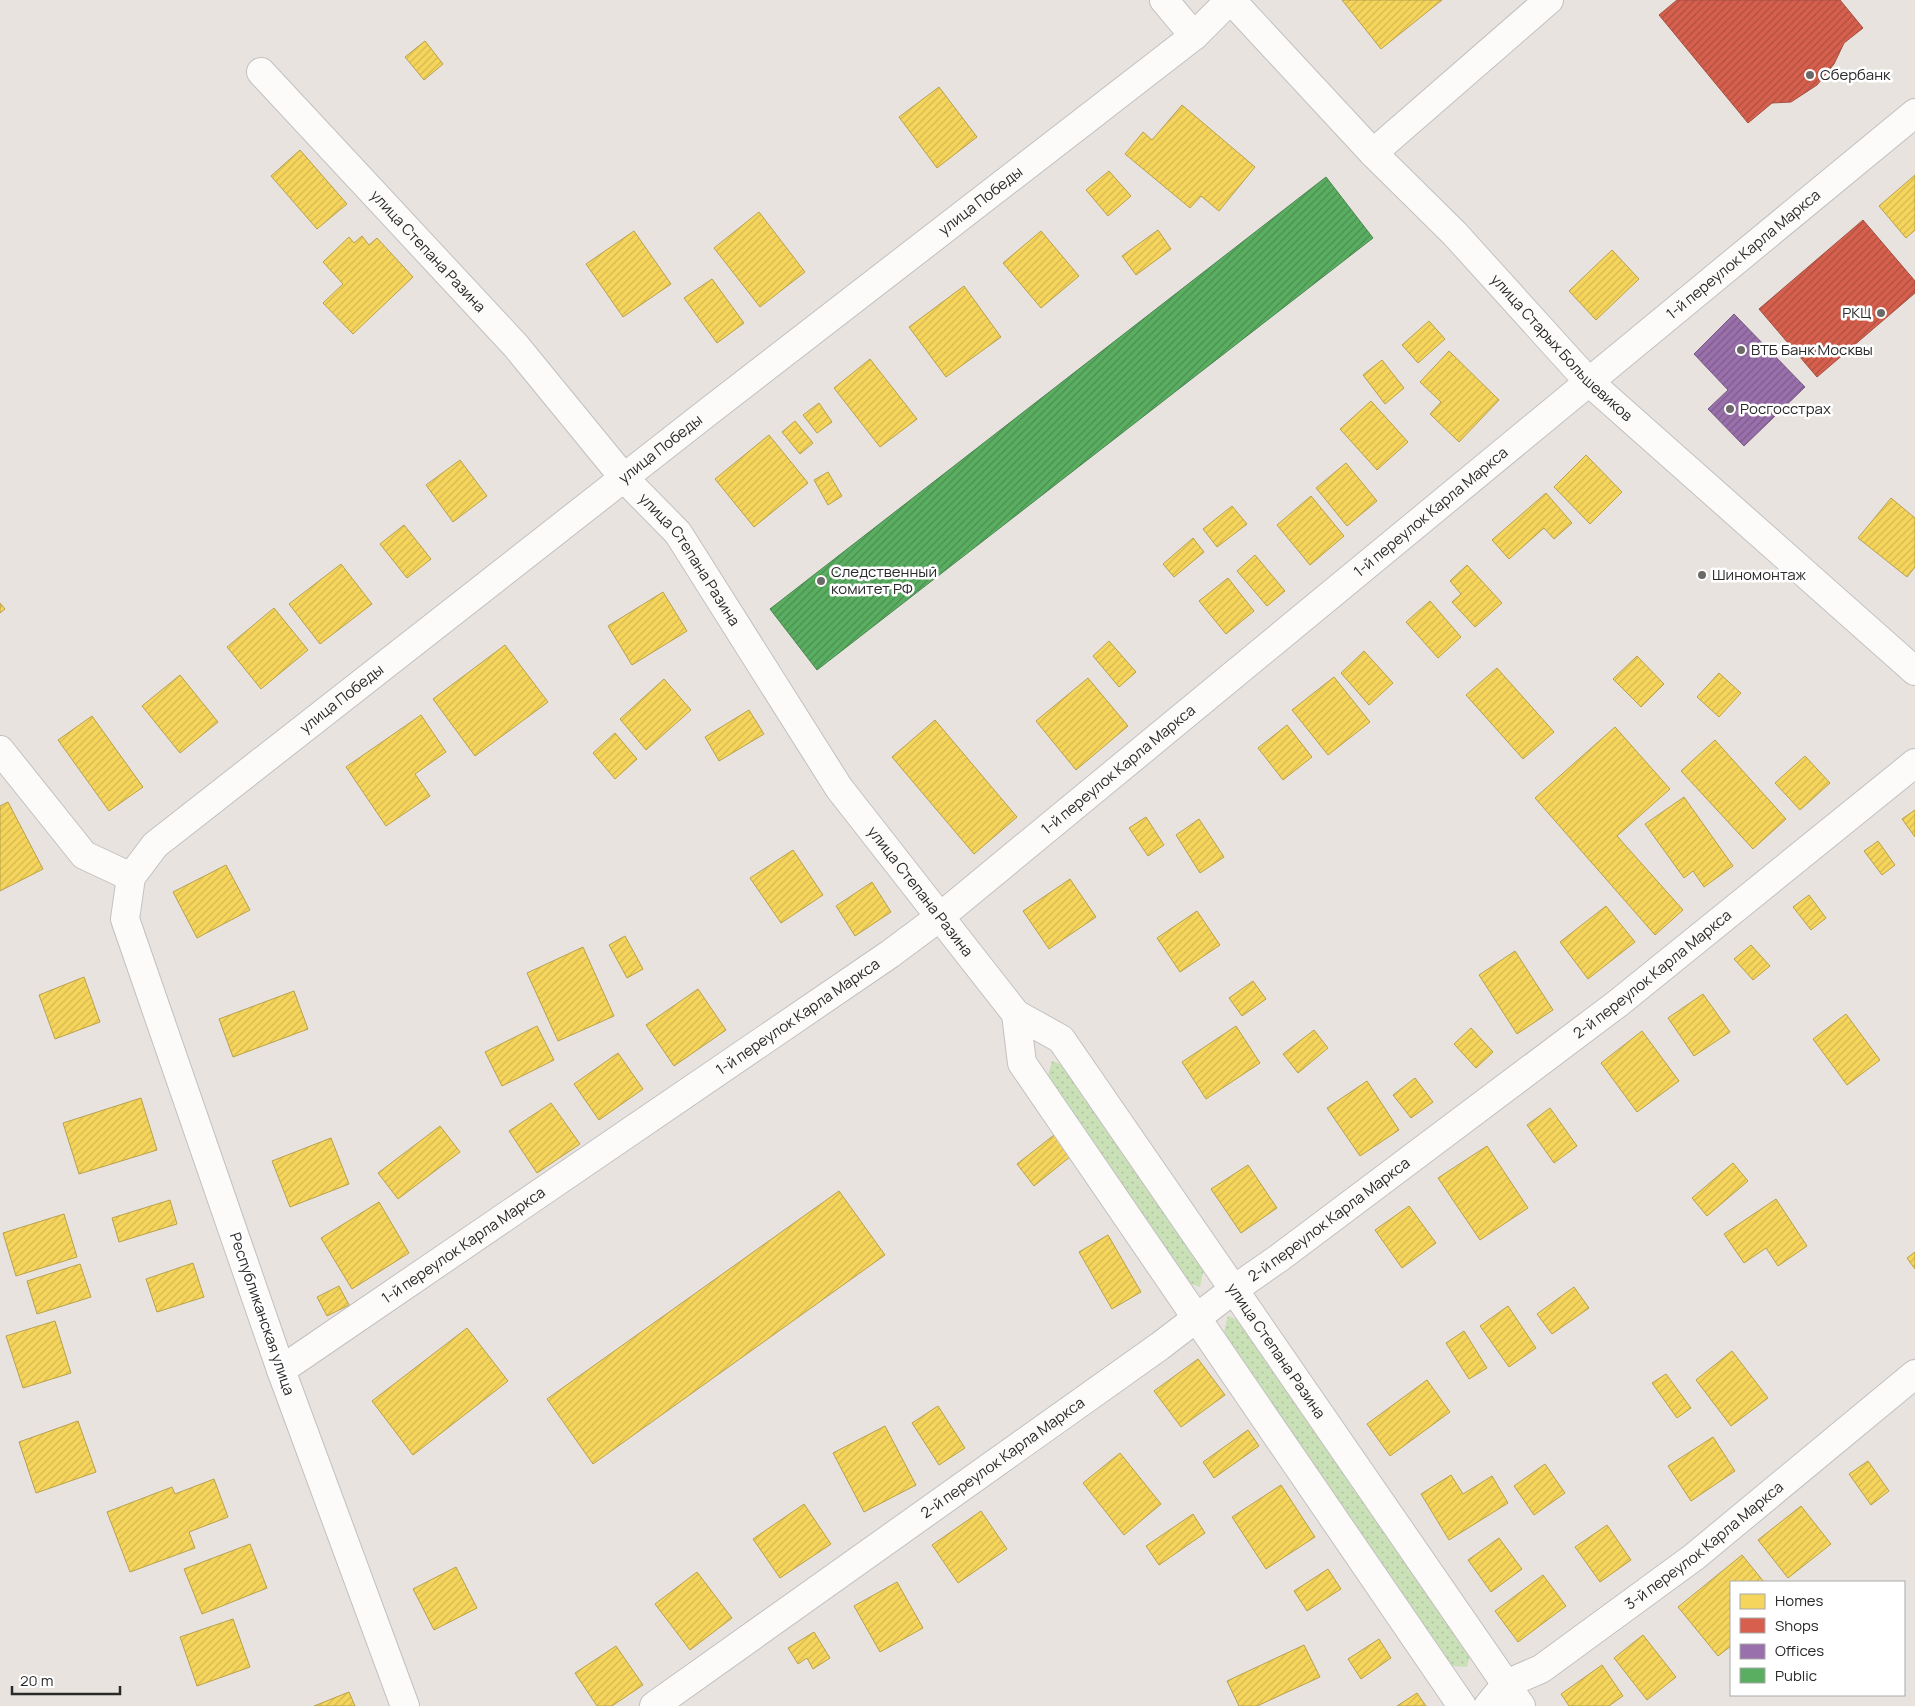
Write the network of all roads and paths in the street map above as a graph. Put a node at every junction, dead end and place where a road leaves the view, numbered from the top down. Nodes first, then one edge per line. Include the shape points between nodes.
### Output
1 (1164, 0) edge
2 (1230, 0) edge
3 (1549, 0) edge
4 (1194, 36) junction
5 (262, 72) dead end
6 (1915, 113) edge
7 (1373, 153) junction
8 (1588, 381) junction
9 (624, 478) junction
10 (1915, 671) edge
11 (0, 750) edge
12 (1915, 763) edge
13 (131, 877) junction
14 (941, 916) junction
15 (125, 919) joint
16 (1016, 1014) junction
17 (1233, 1290) junction
18 (1197, 1318) junction
19 (280, 1370) junction
20 (1915, 1374) edge
21 (1514, 1695) edge
22 (405, 1706) edge
23 (654, 1706) edge
24 (1462, 1706) edge
25 (1488, 1706) edge

1 - 4 street
2 - 4 street, улица Победы
2 - 7 street, улица Старых Большевиков
3 - 7 street
4 - 9 street, улица Победы
5 - 9 street, улица Степана Разина via 516,346
6 - 8 street, 1-й переулок Карла Маркса
7 - 8 street, улица Старых Большевиков via 1455,234
8 - 10 street, улица Старых Большевиков
8 - 14 street, 1-й переулок Карла Маркса
9 - 13 street, улица Победы via 155,845
9 - 14 street, улица Степана Разина via 678,533 839,788
11 - 13 street via 84,855
12 - 17 street, 2-й переулок Карла Маркса via 1618,1004
13 - 15 street, улица Победы
14 - 16 street, улица Степана Разина
14 - 19 street, 1-й переулок Карла Маркса
15 - 19 street, Республиканская улица
16 - 17 street, улица Степана Разина via 1060,1039
16 - 18 street via 1022,1063
17 - 18 street, 2-й переулок Карла Маркса
17 - 21 street, улица Степана Разина
18 - 23 street, 2-й переулок Карла Маркса
18 - 24 street
19 - 22 street, Республиканская улица
20 - 21 street, 3-й переулок Карла Маркса via 1694,1557 1541,1669
21 - 25 street, 3-й переулок Карла Маркса

